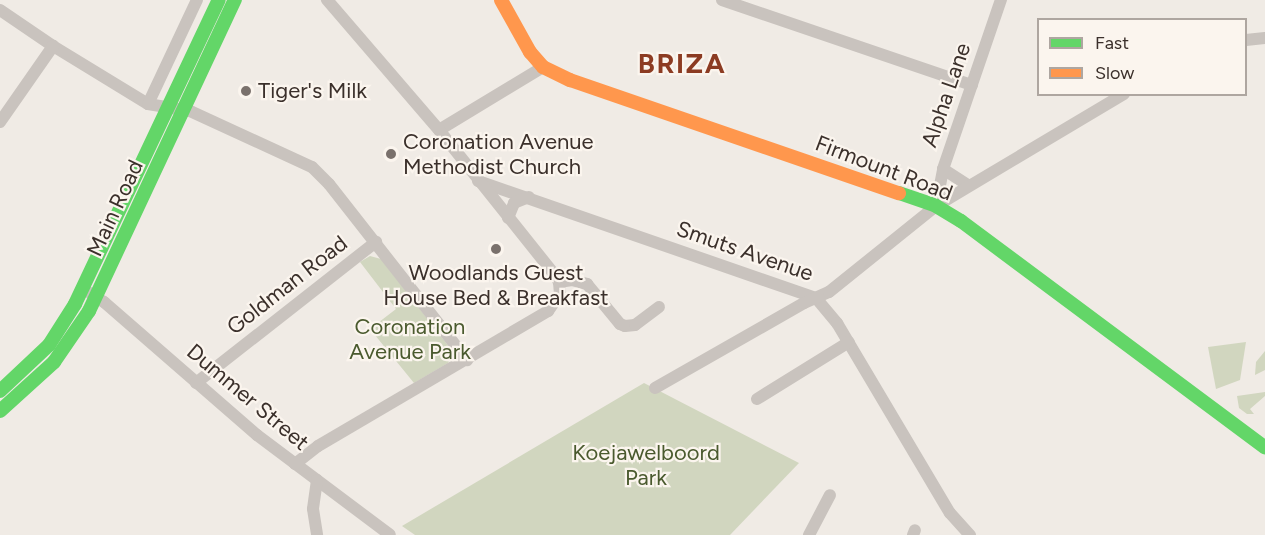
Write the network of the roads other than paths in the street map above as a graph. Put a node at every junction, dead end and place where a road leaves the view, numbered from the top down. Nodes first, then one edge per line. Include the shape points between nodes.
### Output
1 (197, 0) edge
2 (219, 0) edge
3 (235, 0) edge
4 (327, 0) edge
5 (501, 0) edge
6 (722, 0) edge
7 (1002, 0) edge
8 (0, 10) edge
9 (1265, 38) edge
10 (1247, 40) edge
11 (53, 46) junction
12 (543, 67) junction
13 (972, 86) junction
14 (1121, 96) edge
15 (148, 104) junction
16 (176, 108) junction
17 (0, 122) edge
18 (439, 130) junction
19 (943, 169) junction
20 (478, 180) junction
21 (968, 185) junction
22 (529, 197) junction
23 (936, 206) junction
24 (508, 218) junction
25 (376, 242) junction
26 (559, 282) junction
27 (82, 289) junction
28 (96, 297) junction
29 (816, 298) junction
30 (659, 307) dead end
31 (849, 342) junction
32 (467, 360) junction
33 (196, 382) junction
34 (655, 388) dead end
35 (0, 391) edge
36 (757, 399) dead end
37 (0, 411) edge
38 (1265, 448) edge
39 (296, 464) junction
40 (317, 480) junction
41 (830, 495) dead end
42 (317, 535) edge
43 (390, 535) edge
44 (809, 535) edge
45 (970, 535) edge

1 - 15 street
2 - 16 main road, Main Road
3 - 16 main road, Main Road
4 - 18 street
5 - 12 main road, Firmount Road via 530,52
6 - 13 street
7 - 13 street, Alpha Lane
8 - 11 street
9 - 10 street
11 - 15 street
11 - 17 street
12 - 18 street
12 - 23 main road, Firmount Road via 570,80
13 - 19 street, Alpha Lane
14 - 21 street
15 - 16 street
16 - 25 street via 312,167
16 - 27 main road, Main Road
16 - 28 main road, Main Road
18 - 20 street
19 - 21 street
19 - 23 street, Alpha Lane
20 - 22 street, Smuts Avenue
20 - 24 street
21 - 23 street
22 - 24 street via 514,203
22 - 29 street, Smuts Avenue
23 - 29 street via 829,292
23 - 38 main road, Firmount Road
24 - 26 street
25 - 32 street
25 - 33 street, Goldman Road
26 - 30 street via 587,284 625,326 635,325
26 - 32 street via 558,299 548,311
27 - 28 street, Dummer Street
27 - 35 main road, Main Road via 49,345
28 - 33 street, Dummer Street
28 - 37 main road, Main Road via 54,362
29 - 31 street, Smuts Avenue
29 - 34 street
31 - 36 street
31 - 45 street, Smuts Avenue via 950,513
32 - 39 street via 318,446
33 - 39 street, Dummer Street
39 - 40 street, Dummer Street
40 - 42 street via 313,509
40 - 43 street, Dummer Street
41 - 44 street

